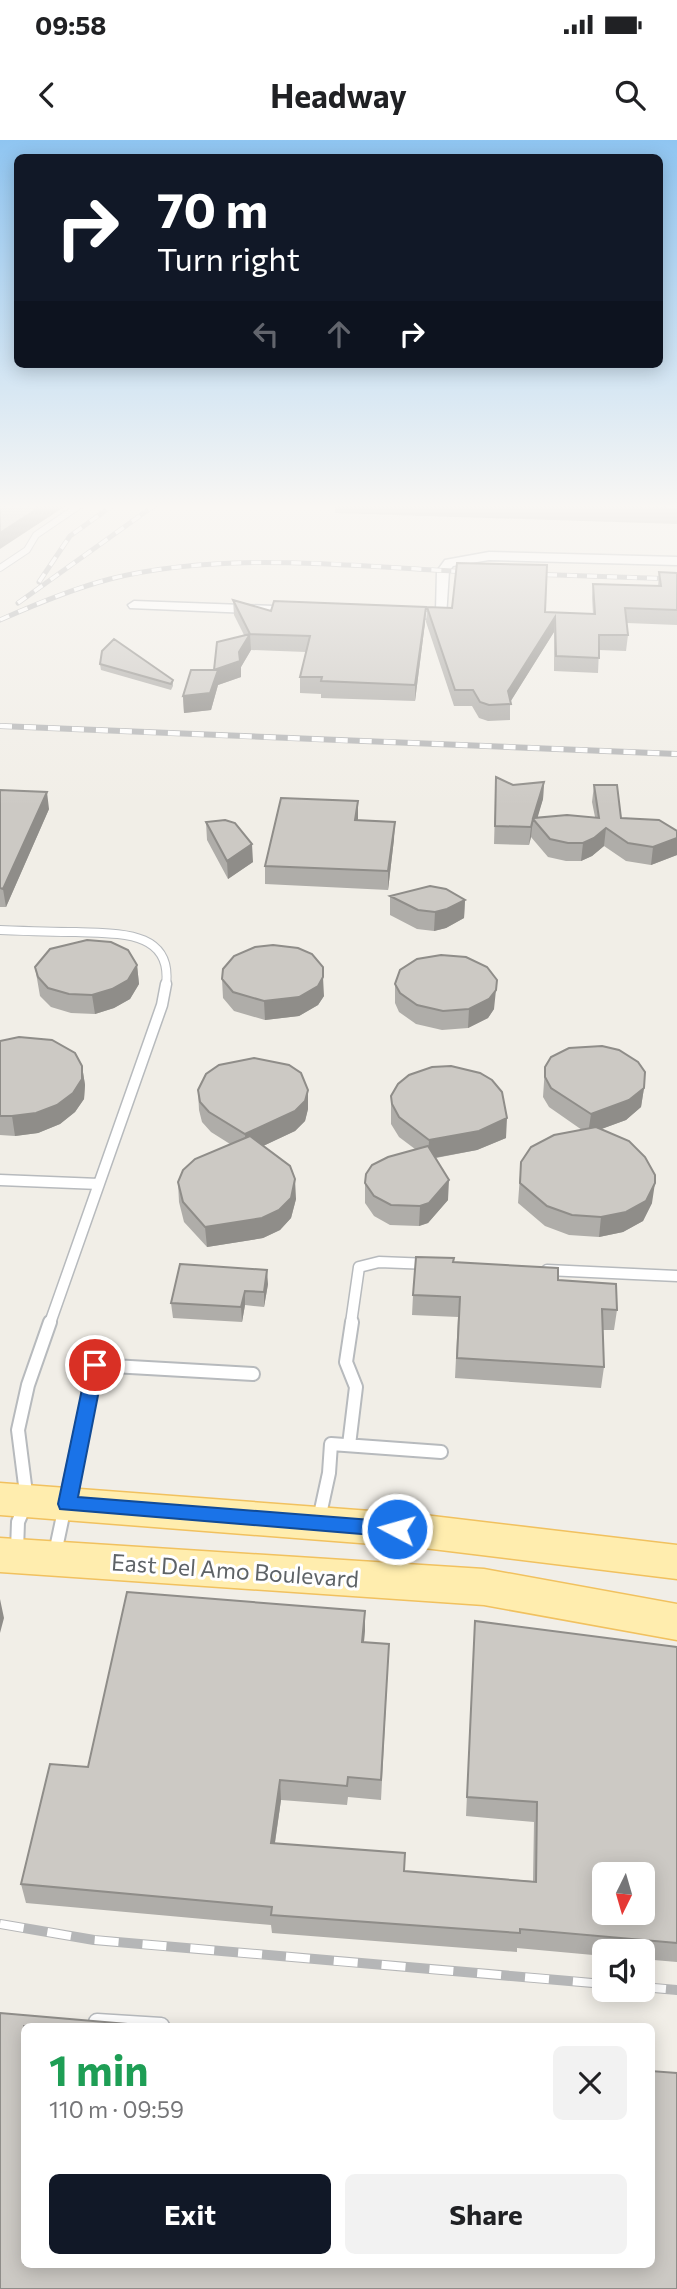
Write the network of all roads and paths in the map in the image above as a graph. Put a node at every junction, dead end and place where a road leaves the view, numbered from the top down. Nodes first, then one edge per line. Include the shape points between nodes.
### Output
1 (141, 605) edge
2 (442, 605) edge
3 (317, 612) edge
4 (411, 616) edge
5 (0, 930) edge
6 (0, 1180) edge
7 (99, 1184) junction
8 (447, 1265) edge
9 (528, 1269) edge
10 (677, 1276) edge
11 (253, 1374) dead end
12 (349, 1445) junction
13 (440, 1452) dead end
14 (13, 1500) edge
15 (67, 1504) junction
16 (319, 1521) junction
17 (23, 1557) edge
18 (677, 1562) edge
19 (677, 1622) edge
20 (82, 2021) edge
21 (114, 2023) edge

1 - 3 street
2 - 4 street via 442,614
5 - 7 lane via 127,934 146,940 165,958 168,979 162,1005
6 - 7 lane
7 - 14 lane via 28,1385 18,1430
8 - 12 lane via 379,1262 359,1267 346,1362 356,1387
9 - 10 lane
11 - 15 lane via 95,1365
12 - 13 lane
12 - 16 lane via 331,1444
14 - 15 main road
14 - 17 lane
15 - 16 main road
15 - 17 lane
16 - 18 main road
17 - 19 main road, East Del Amo Boulevard via 484,1587
20 - 21 lane

